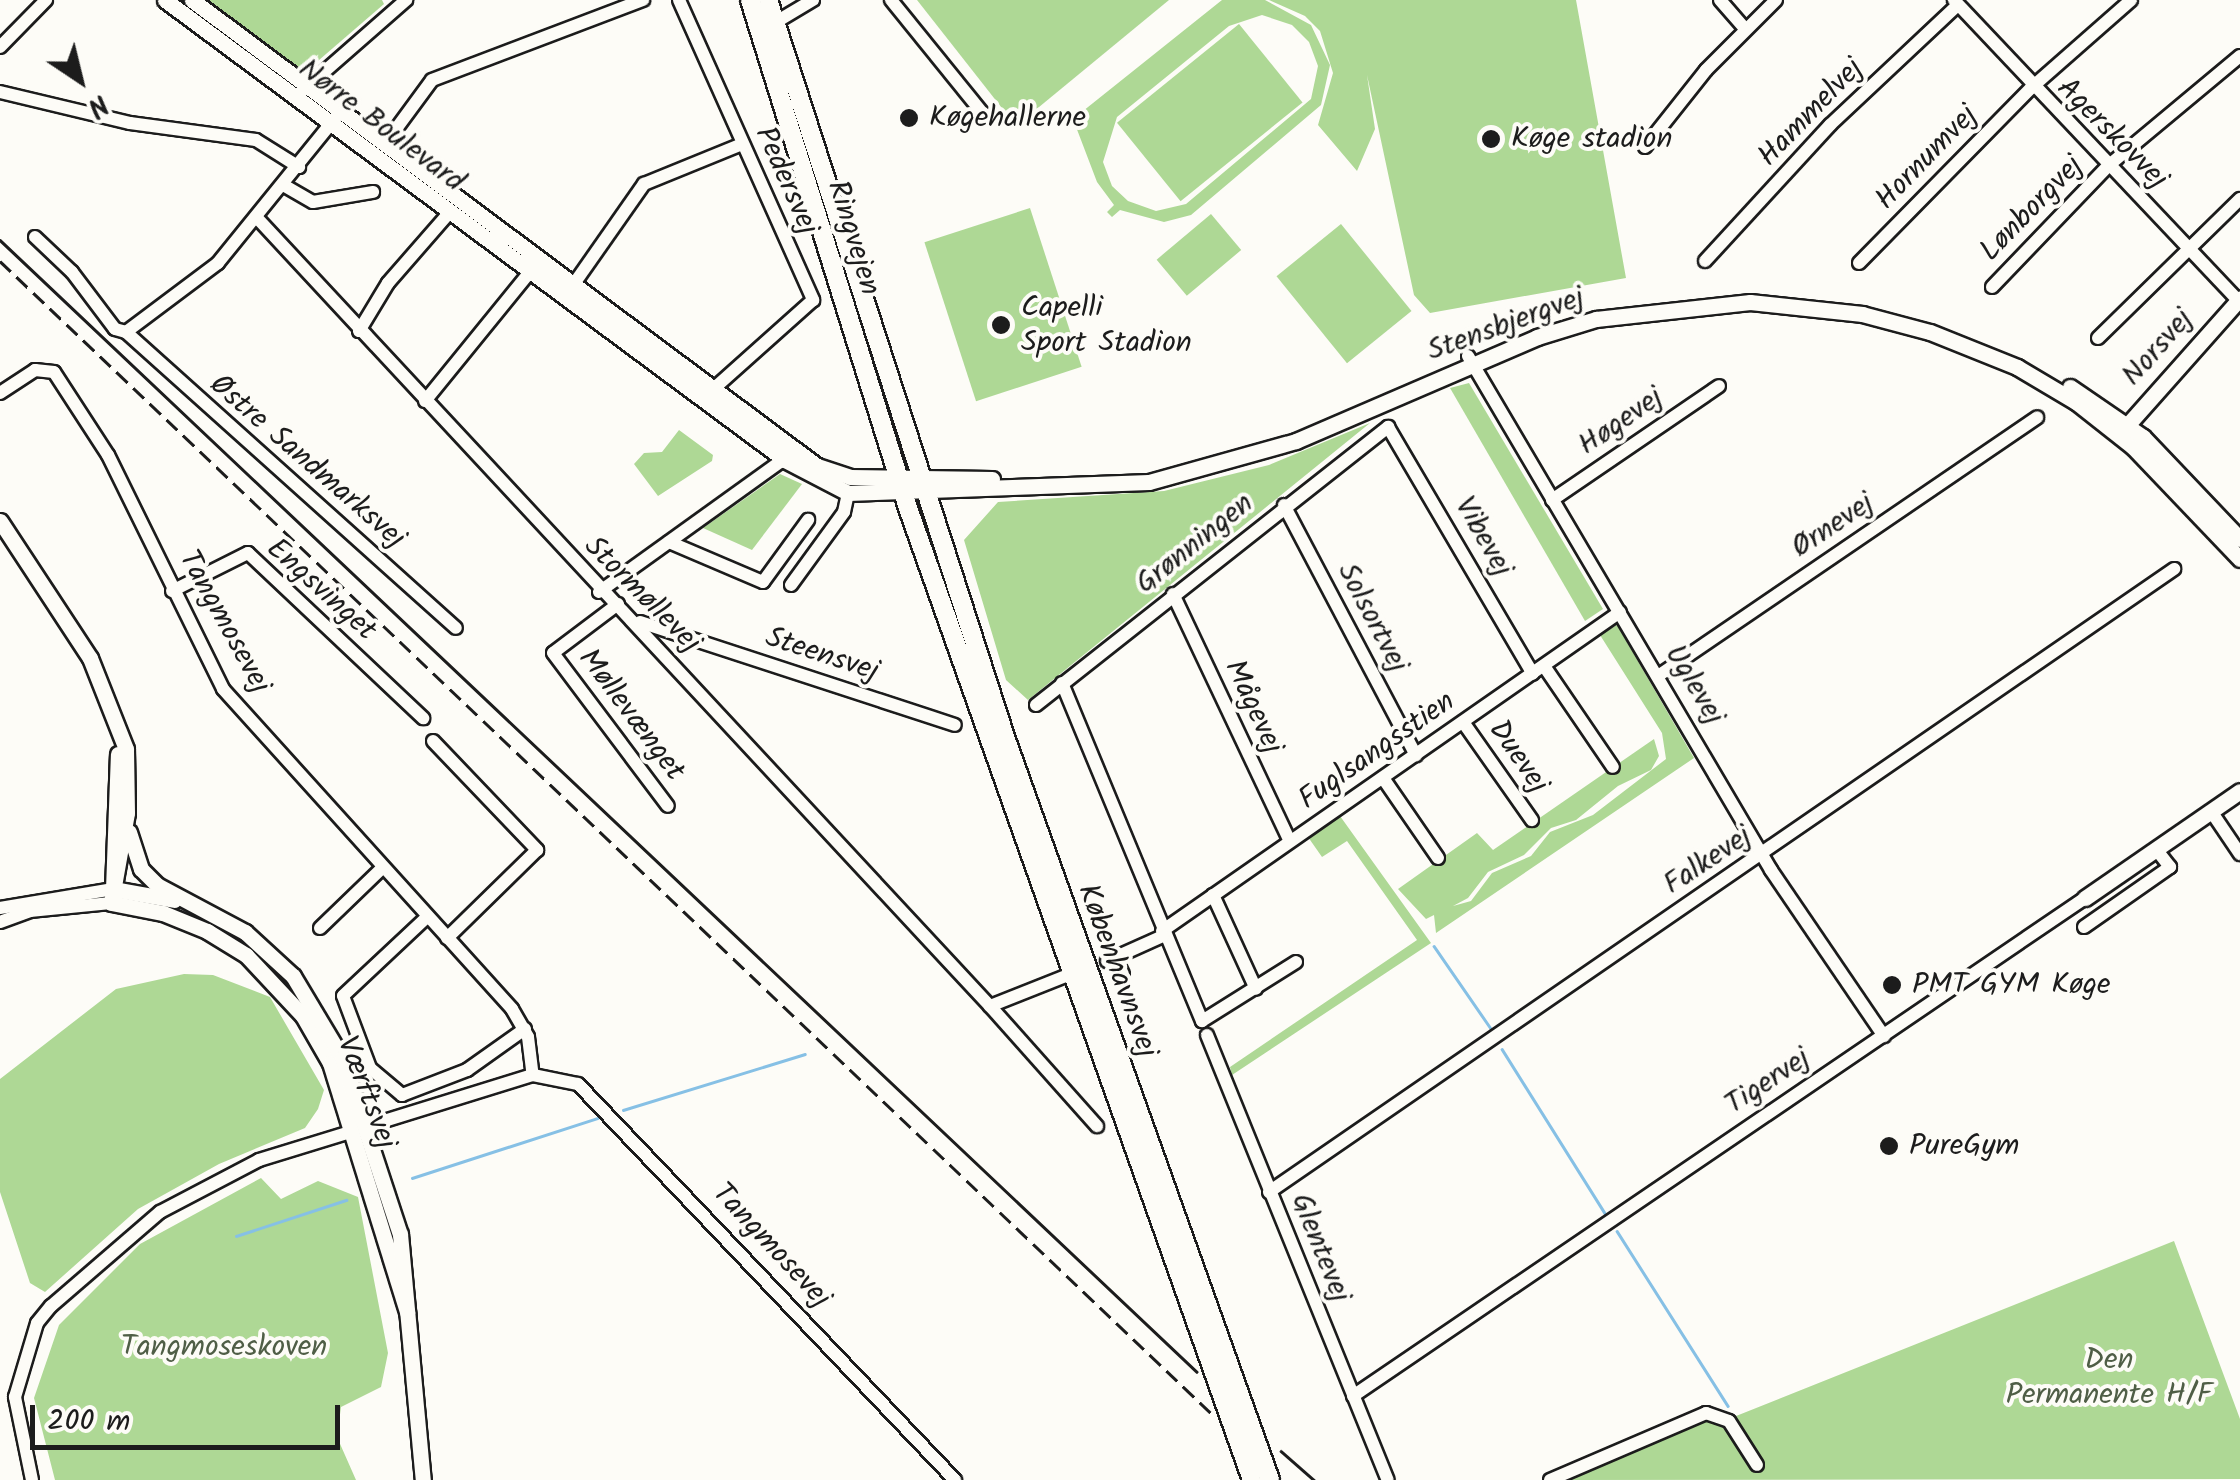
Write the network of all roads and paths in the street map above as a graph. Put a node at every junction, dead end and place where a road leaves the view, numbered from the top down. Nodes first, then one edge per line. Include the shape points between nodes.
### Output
1 (46, 0) edge
2 (164, 0) edge
3 (192, 0) edge
4 (643, 0) edge
5 (680, 0) edge
6 (750, 0) edge
7 (768, 0) edge
8 (813, 0) edge
9 (891, 0) edge
10 (1720, 0) edge
11 (1776, 0) edge
12 (2130, 0) edge
13 (1956, 2) edge
14 (398, 3) edge
15 (768, 26) junction
16 (1744, 29) junction
17 (0, 47) edge
18 (2240, 56) edge
19 (2030, 88) junction
20 (301, 91) junction
21 (0, 92) edge
22 (985, 116) dead end
23 (336, 117) junction
24 (385, 144) junction
25 (742, 144) junction
26 (1645, 147) dead end
27 (2108, 166) junction
28 (299, 167) junction
29 (284, 186) junction
30 (374, 192) dead end
31 (2240, 200) edge
32 (450, 212) junction
33 (259, 220) junction
34 (34, 237) dead end
35 (2188, 245) junction
36 (1705, 261) dead end
37 (1859, 263) dead end
38 (530, 272) junction
39 (1992, 287) dead end
40 (569, 291) junction
41 (2239, 299) edge
42 (360, 331) junction
43 (126, 332) junction
44 (2098, 338) dead end
45 (1469, 360) junction
46 (1718, 386) dead end
47 (0, 393) edge
48 (708, 394) junction
49 (425, 401) junction
50 (2036, 417) dead end
51 (1388, 428) joint
52 (2123, 430) junction
53 (789, 454) junction
54 (901, 485) junction
55 (921, 485) junction
56 (848, 492) junction
57 (1552, 500) junction
58 (1284, 504) junction
59 (808, 520) dead end
60 (0, 521) edge
61 (0, 538) edge
62 (2240, 539) edge
63 (669, 542) junction
64 (2240, 560) edge
65 (27, 564) junction
66 (2174, 569) dead end
67 (792, 585) dead end
68 (172, 591) junction
69 (599, 592) junction
70 (1173, 594) junction
71 (618, 604) junction
72 (1620, 612) junction
73 (638, 621) junction
74 (456, 628) dead end
75 (674, 632) junction
76 (664, 650) junction
77 (1538, 670) junction
78 (1658, 676) junction
79 (1062, 683) junction
80 (1036, 705) dead end
81 (114, 718) junction
82 (423, 718) dead end
83 (1463, 722) junction
84 (954, 725) dead end
85 (433, 740) dead end
86 (1416, 755) junction
87 (1613, 766) dead end
88 (1383, 778) junction
89 (2240, 790) edge
90 (668, 806) dead end
91 (2211, 811) junction
92 (127, 814) junction
93 (1532, 820) dead end
94 (1290, 842) junction
95 (2156, 849) junction
96 (1763, 854) junction
97 (2240, 854) edge
98 (1438, 858) dead end
99 (381, 869) junction
100 (1213, 894) junction
101 (112, 896) junction
102 (2085, 898) joint
103 (183, 902) junction
104 (0, 908) edge
105 (426, 917) junction
106 (0, 922) edge
107 (2084, 926) dead end
108 (320, 928) dead end
109 (1163, 934) junction
110 (446, 938) junction
111 (1296, 962) dead end
112 (1071, 974) junction
113 (1123, 974) dead end
114 (1256, 989) junction
115 (990, 1006) junction
116 (1204, 1028) junction
117 (524, 1029) junction
118 (1884, 1036) junction
119 (533, 1075) junction
120 (1097, 1126) dead end
121 (360, 1129) junction
122 (1269, 1192) junction
123 (1353, 1396) junction
124 (1757, 1466) dead end
125 (32, 1480) edge
126 (423, 1480) edge
127 (955, 1480) edge
128 (1252, 1480) edge
129 (1270, 1480) edge
130 (1388, 1480) edge
131 (1550, 1480) edge

1 - 17 street
2 - 20 street, Nørre Boulevard
3 - 20 street, Nørre Boulevard
4 - 24 street via 432,80
5 - 25 street, Pedersvej
6 - 15 main road, Ringvejen
7 - 15 main road, Ringvejen
8 - 15 street
9 - 22 street
10 - 16 street
11 - 16 street
12 - 19 street, Hornumvej
13 - 19 street, Agerskovvej
13 - 36 street, Hammelvej via 1830,124
14 - 20 street
15 - 54 main road, Ringvejen
15 - 55 main road, Ringvejen
16 - 26 street
18 - 27 street, Lønborgvej
19 - 27 street, Agerskovvej
19 - 37 street, Hornumvej
20 - 23 street, Nørre Boulevard
21 - 28 street via 130,124 256,140
23 - 24 street, Nørre Boulevard
23 - 28 street
23 - 32 street, Nørre Boulevard
24 - 40 street, Nørre Boulevard
25 - 40 street via 644,184
25 - 48 street, Pedersvej via 813,300
27 - 35 street, Agerskovvej
27 - 39 street, Lønborgvej
28 - 29 street
29 - 30 street via 313,202
29 - 33 street
31 - 35 street
32 - 38 street, Nørre Boulevard
32 - 42 street via 388,283
33 - 42 street, Stormøllevej
33 - 43 street via 218,263
34 - 43 street, Østre Sandmarksvej via 72,272 114,329
35 - 41 street, Agerskovvej
35 - 44 street
38 - 40 street, Nørre Boulevard
38 - 49 street
40 - 48 street, Nørre Boulevard
41 - 52 street, Norsvej
42 - 49 street, Stormøllevej
43 - 74 street, Østre Sandmarksvej
45 - 52 street, Stensbjergvej via 1564,319 1652,299 1751,293 1815,298 1982,342
45 - 55 street, Stensbjergvej via 1292,432 1147,474
45 - 57 street, Uglevej
46 - 57 street, Høgevej
47 - 68 street, Tangmosevej via 35,370 54,372 108,456
48 - 53 street, Nørre Boulevard
49 - 69 street, Stormøllevej
50 - 78 street, Ørnevej
51 - 58 street, Grønningen
51 - 77 street, Vibevej
52 - 62 street, Stensbjergvej via 2196,486
52 - 64 street, Stensbjergvej
53 - 54 street, Nørre Boulevard via 834,474
53 - 56 street, Nørre Boulevard
53 - 63 street
54 - 55 street, Stensbjergvej
54 - 56 street, Nørre Boulevard
54 - 112 main road, Københavnsvej
55 - 129 main road, Københavnsvej
56 - 67 street via 844,512
57 - 72 street, Uglevej
58 - 70 street, Grønningen
58 - 86 street, Solsortvej
59 - 63 street via 762,582
60 - 65 street, Værftsvej
61 - 65 street, Værftsvej
63 - 69 street
65 - 81 street, Værftsvej via 90,658
66 - 96 street, Falkevej
68 - 82 street, Engsvinget via 248,553
68 - 99 street, Tangmosevej via 223,689
69 - 71 street, Stormøllevej
70 - 79 street, Grønningen
70 - 94 street, Mågevej
71 - 73 street, Stormøllevej
71 - 90 street, Møllevænget via 553,653
72 - 77 street, Fuglsangsstien
72 - 78 street, Uglevej
73 - 75 street, Steensvej
73 - 76 street, Stormøllevej
75 - 76 street
75 - 84 street, Steensvej
76 - 115 street, Stormøllevej
77 - 83 street, Fuglsangsstien
77 - 87 street, Vibevej
78 - 96 street, Uglevej
79 - 80 street, Grønningen
79 - 109 street, Glentevej
81 - 92 street, Værftsvej via 126,749
81 - 101 street, Værftsvej
83 - 86 street, Fuglsangsstien
83 - 93 street, Duevej
85 - 110 street via 536,845 536,854
86 - 88 street, Fuglsangsstien
88 - 94 street, Fuglsangsstien
88 - 98 street
89 - 91 street, Tigervej
91 - 95 street, Tigervej
91 - 97 street
92 - 101 street, Værftsvej
92 - 103 street, Værftsvej via 141,869
94 - 100 street, Fuglsangsstien
95 - 102 street, Tigervej
95 - 107 street via 2170,868
96 - 118 street, Uglevej
96 - 122 street, Falkevej
99 - 105 street, Tangmosevej
99 - 108 street
100 - 109 street, Fuglsangsstien
100 - 114 street
101 - 103 street, Værftsvej
101 - 104 street
101 - 106 street
101 - 121 street, Værftsvej via 208,931 268,975 303,1016
102 - 118 street, Tigervej
103 - 121 street, Værftsvej via 245,932 293,976 319,1010
105 - 110 street, Tangmosevej
105 - 117 street via 343,996 370,1068 402,1095 467,1070
109 - 113 street, Fuglsangsstien via 1111,959
109 - 116 street, Glentevej
110 - 117 street, Tangmosevej
111 - 114 street
112 - 115 street
112 - 128 main road, Københavnsvej
114 - 116 street
115 - 120 street, Stormøllevej
116 - 122 street, Glentevej
117 - 119 street, Tangmosevej
118 - 123 street, Tigervej
119 - 121 street
119 - 127 street, Tangmosevej via 552,1075 592,1094
121 - 125 street via 260,1160 190,1195 120,1242 51,1306 37,1323 15,1397
121 - 126 street, Værftsvej via 400,1234
122 - 123 street, Glentevej
123 - 130 street, Glentevej
124 - 131 street via 1729,1421 1699,1414

